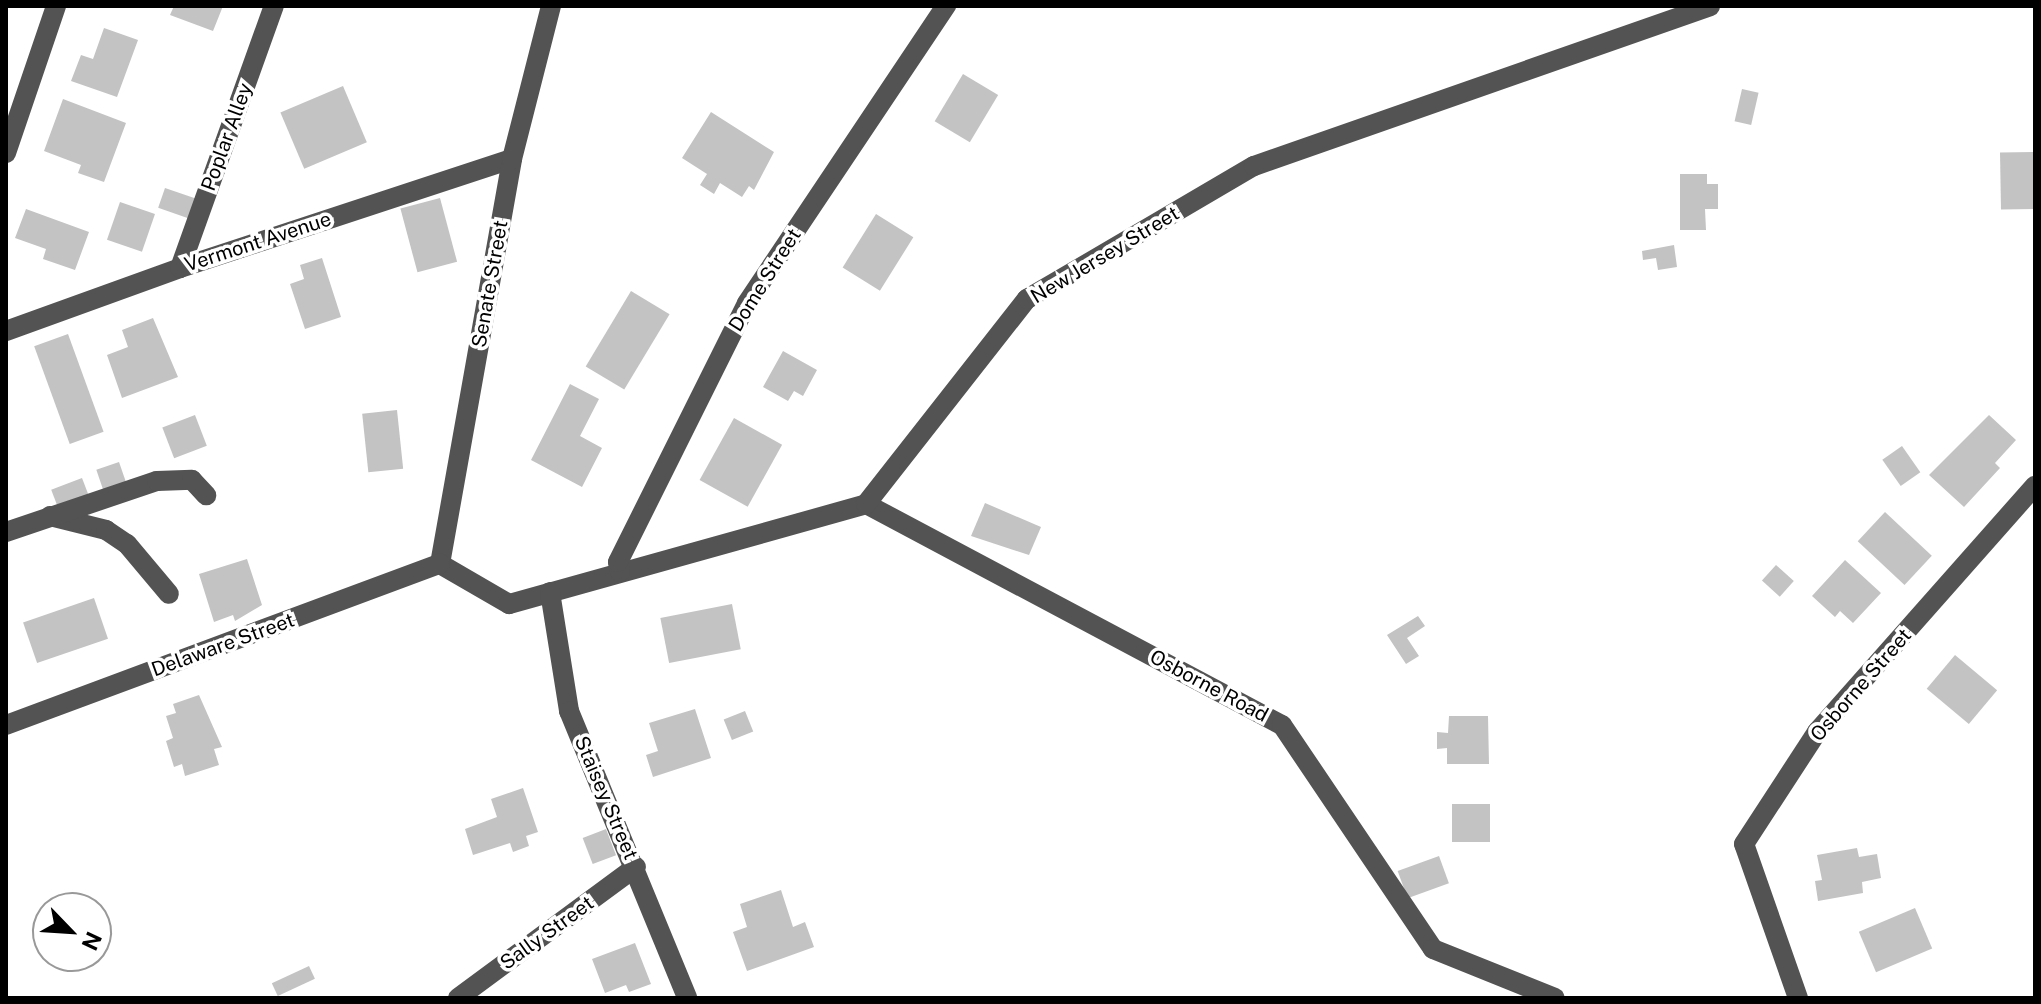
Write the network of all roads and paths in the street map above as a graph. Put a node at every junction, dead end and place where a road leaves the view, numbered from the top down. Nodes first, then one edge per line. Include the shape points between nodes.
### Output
1 (56, 6) edge
2 (274, 6) edge
3 (551, 6) edge
4 (946, 6) edge
5 (1710, 6) edge
6 (6, 153) edge
7 (512, 159) junction
8 (180, 268) junction
9 (6, 331) edge
10 (2035, 486) edge
11 (206, 495) dead end
12 (866, 504) junction
13 (46, 515) junction
14 (6, 532) edge
15 (440, 564) junction
16 (620, 572) junction
17 (550, 592) junction
18 (169, 594) dead end
19 (6, 725) edge
20 (636, 867) junction
21 (458, 998) edge
22 (687, 998) edge
23 (1555, 998) edge
24 (1798, 998) edge

1 - 6 street
2 - 8 street, Poplar Alley
3 - 7 street, Senate Street
4 - 16 street, Dome Street via 747,303 618,562
5 - 12 street, New Jersey Street via 1254,166 1027,299
7 - 8 street, Vermont Avenue
7 - 15 street, Senate Street
8 - 9 street, Vermont Avenue
10 - 24 street, Osborne Street via 1817,732 1744,844
11 - 13 street via 192,480 157,481
12 - 16 street
12 - 23 street, Osborne Road via 1282,725 1433,949
13 - 14 street
13 - 18 street via 106,530 127,544
15 - 17 street via 509,604
15 - 19 street, Delaware Street
16 - 17 street
17 - 20 street, Staisey Street via 569,711
20 - 21 street, Sally Street
20 - 22 street, Staisey Street

